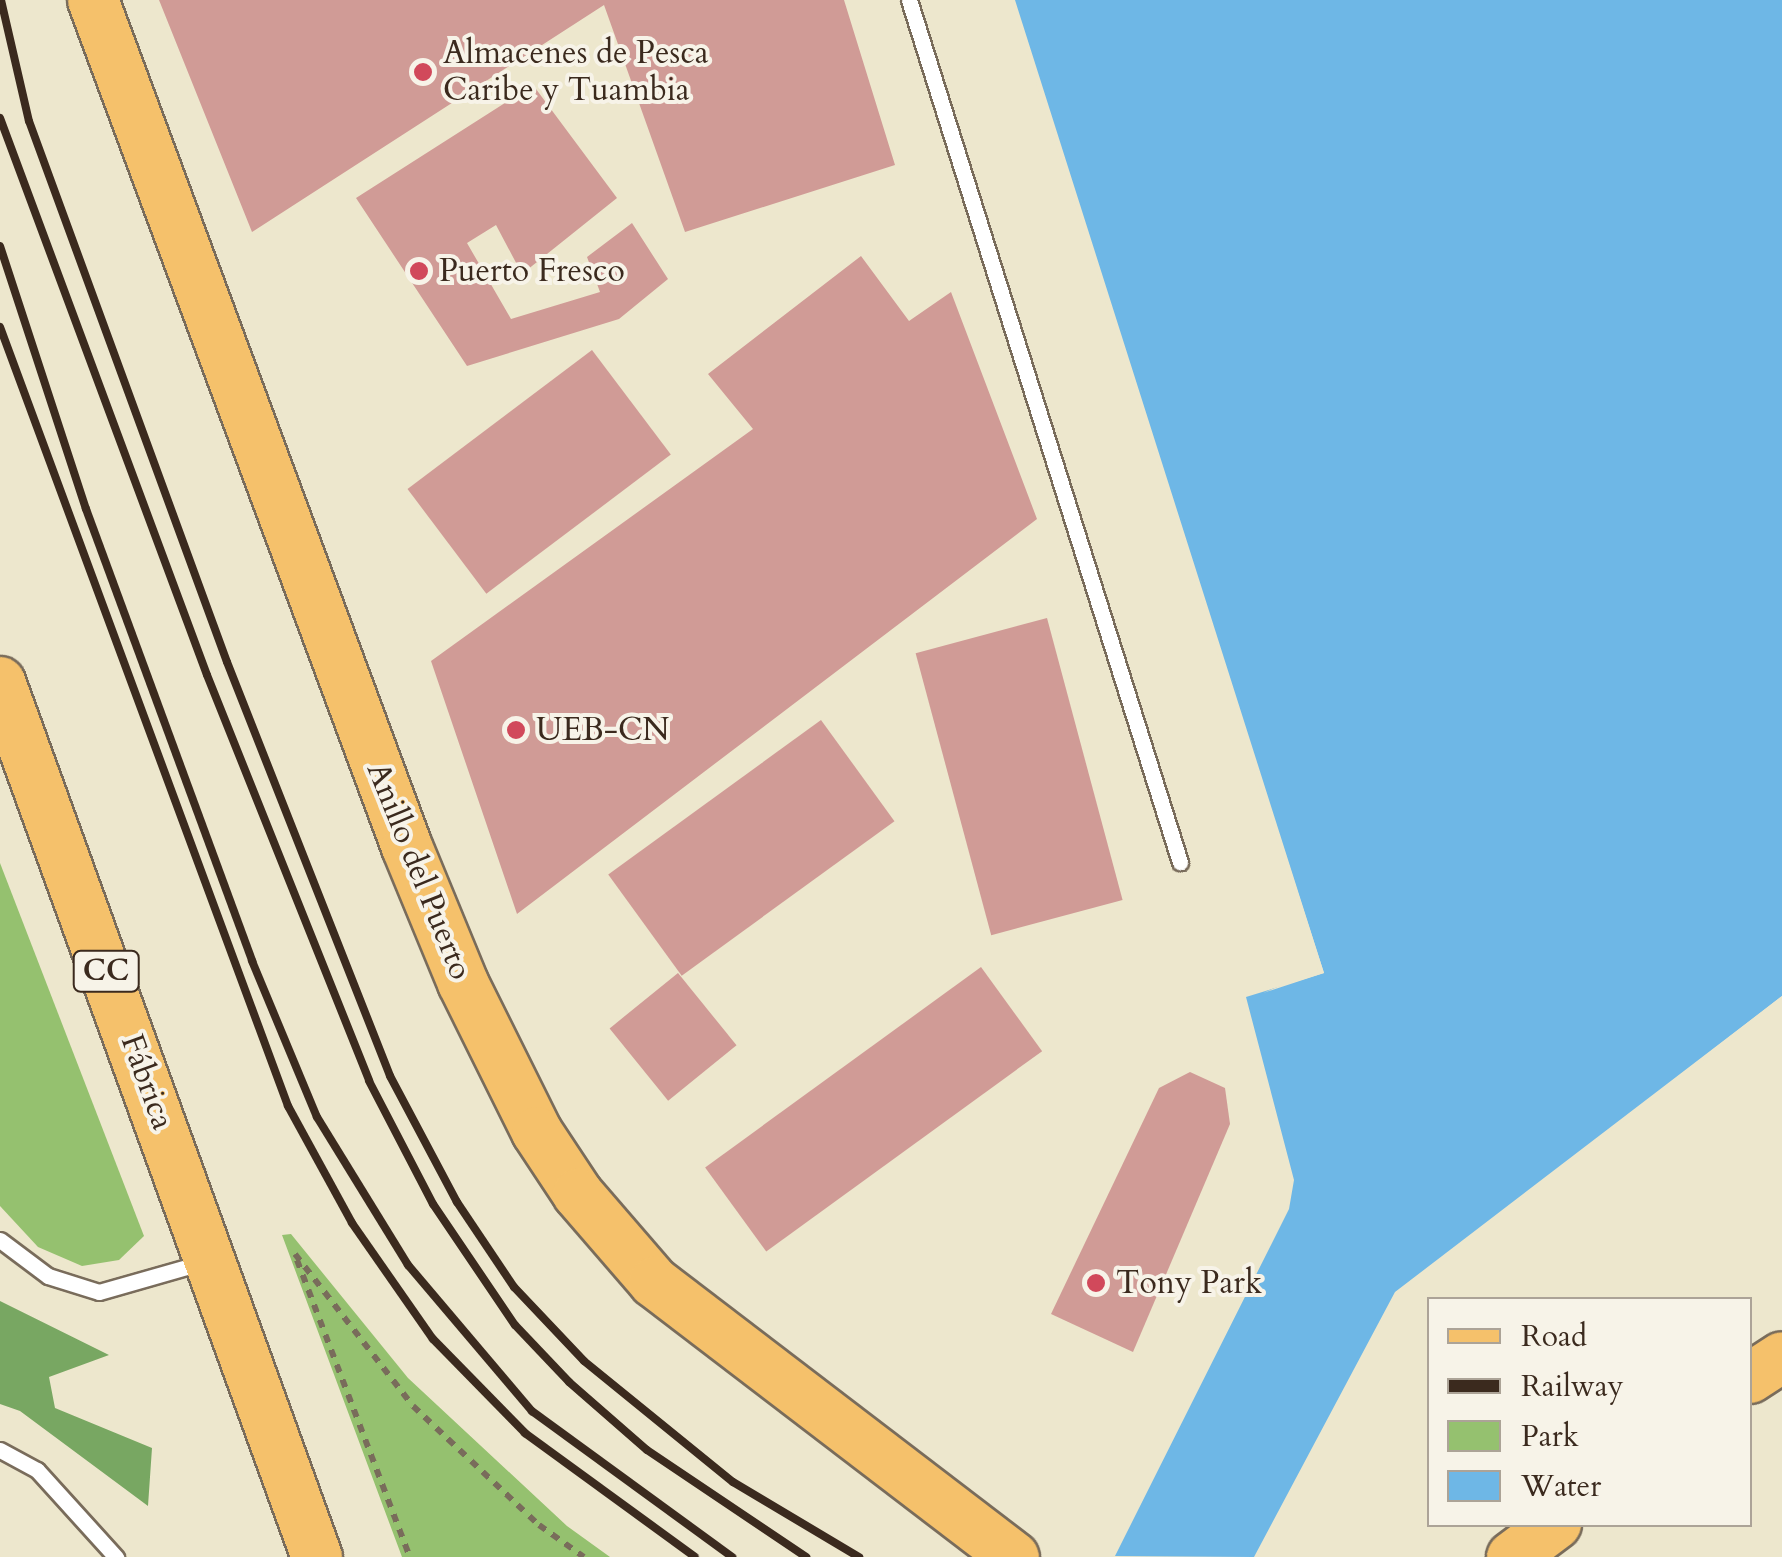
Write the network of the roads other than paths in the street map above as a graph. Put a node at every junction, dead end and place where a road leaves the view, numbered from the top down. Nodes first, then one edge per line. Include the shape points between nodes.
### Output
1 (92, 0) edge
2 (909, 0) edge
3 (0, 682) edge
4 (1180, 862) dead end
5 (0, 1240) edge
6 (212, 1260) junction
7 (232, 1312) junction
8 (1782, 1357) edge
9 (1752, 1377) edge
10 (0, 1450) edge
11 (1552, 1527) edge
12 (983, 1547) edge
13 (116, 1557) edge
14 (289, 1557) edge
15 (316, 1557) edge
16 (348, 1557) edge
17 (1512, 1557) edge

1 - 12 main road, Anillo del Puerto via 408,847 463,984 536,1132 578,1194 654,1282
2 - 4 lane
3 - 6 main road, Fábrica / CC
5 - 6 lane via 48,1276 99,1292
6 - 7 main road, Fábrica / CC
7 - 14 main road
7 - 15 main road, Fábrica / CC
7 - 16 main road, Fábrica / CC
8 - 9 main road
10 - 13 lane via 37,1470
11 - 17 main road

